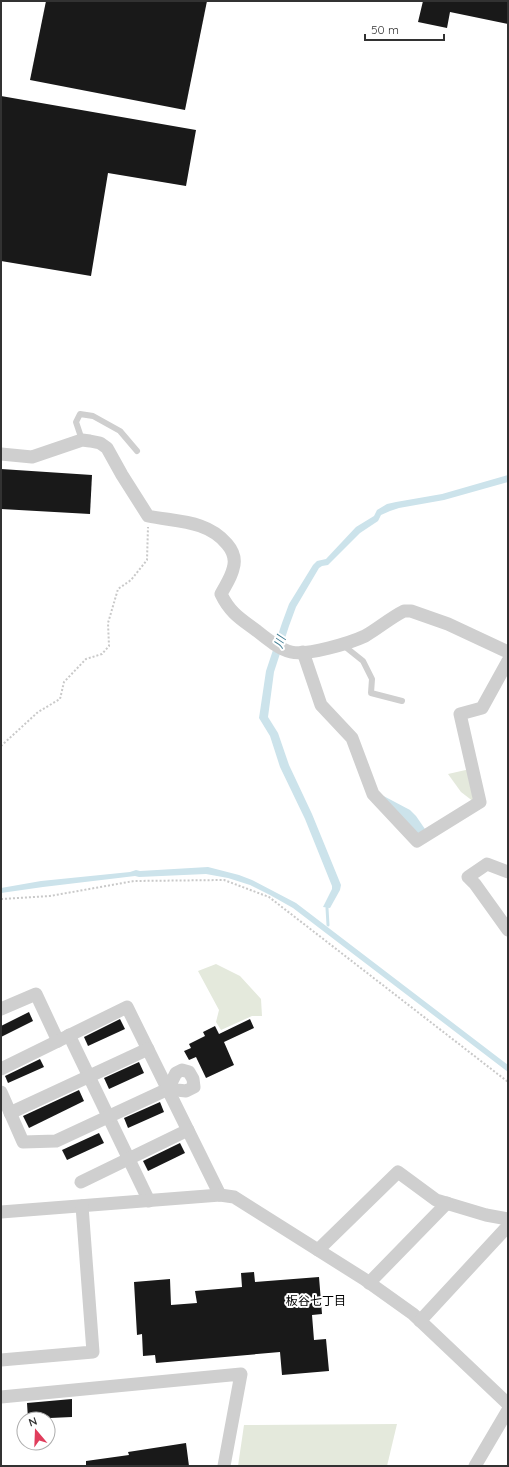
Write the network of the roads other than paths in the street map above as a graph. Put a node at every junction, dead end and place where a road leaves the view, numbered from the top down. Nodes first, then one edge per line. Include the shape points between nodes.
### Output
1 (82, 440) junction
2 (137, 451) dead end
3 (1, 454) edge
4 (342, 644) junction
5 (303, 652) junction
6 (508, 652) edge
7 (508, 661) edge
8 (402, 701) dead end
9 (508, 872) edge
10 (508, 930) edge
11 (1, 1009) edge
12 (64, 1038) junction
13 (148, 1049) junction
14 (1, 1069) edge
15 (89, 1076) junction
16 (168, 1089) junction
17 (1, 1092) edge
18 (10, 1113) junction
19 (108, 1116) junction
20 (188, 1130) junction
21 (129, 1159) junction
22 (81, 1182) dead end
23 (220, 1195) junction
24 (149, 1201) junction
25 (447, 1203) junction
26 (82, 1206) junction
27 (1, 1212) edge
28 (508, 1219) edge
29 (508, 1226) edge
30 (318, 1250) junction
31 (369, 1283) junction
32 (420, 1321) junction
33 (1, 1360) edge
34 (1, 1397) edge
35 (508, 1404) edge
36 (508, 1410) edge
37 (224, 1466) edge
38 (475, 1466) edge

1 - 2 lane via 76,422 80,414 93,416 120,431
1 - 3 street via 32,457
1 - 5 street via 100,443 107,448 148,516 198,525 210,529 224,540 232,550 234,560 233,569 221,594 226,605 235,615 271,642 291,652
4 - 5 street via 323,650
4 - 6 street via 364,636 404,611 411,611 448,624
4 - 8 lane via 363,661 372,679 371,693
5 - 7 street via 321,704 352,738 373,794 416,841 480,802 460,714 482,708
9 - 10 street via 487,864 468,877
11 - 12 street via 36,994
12 - 13 street via 127,1007
12 - 14 street
12 - 15 street
13 - 15 street
13 - 16 street
15 - 18 street
15 - 19 street
16 - 19 street
16 - 20 street
17 - 18 street
18 - 19 street via 23,1142 56,1141
19 - 21 street
20 - 21 street
20 - 23 street
21 - 22 street
21 - 24 street
23 - 24 street
23 - 30 street via 234,1197
24 - 26 street
25 - 28 street
25 - 30 street via 436,1200 398,1172
25 - 31 street
26 - 27 street
26 - 33 street via 93,1352
29 - 32 street
30 - 31 street
31 - 32 street
32 - 35 street
34 - 37 street via 240,1374
36 - 38 street

